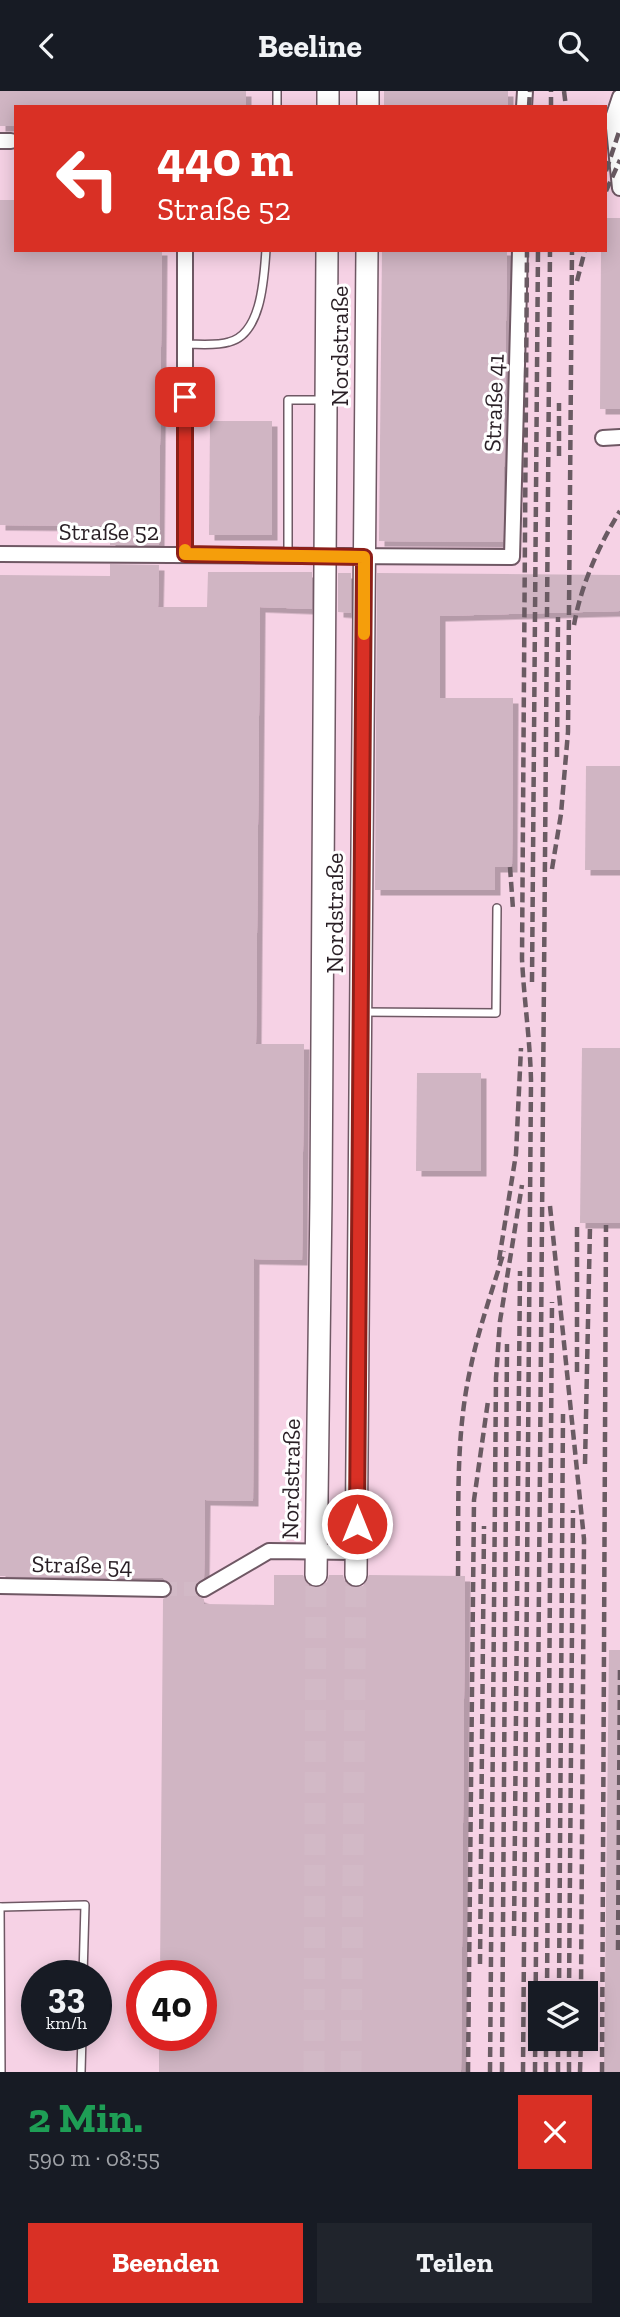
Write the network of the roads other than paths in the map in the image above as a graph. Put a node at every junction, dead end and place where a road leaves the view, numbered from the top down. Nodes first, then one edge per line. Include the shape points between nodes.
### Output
1 (620, 97) edge
2 (620, 188) edge
3 (185, 252) edge
4 (266, 252) edge
5 (327, 252) edge
6 (367, 252) edge
7 (520, 252) edge
8 (185, 344) junction
9 (326, 400) junction
10 (620, 437) edge
11 (603, 438) dead end
12 (0, 554) edge
13 (185, 554) junction
14 (288, 556) junction
15 (325, 557) junction
16 (364, 557) junction
17 (512, 557) joint
18 (497, 908) dead end
19 (361, 1012) junction
20 (321, 1198) junction
21 (359, 1198) junction
22 (321, 1247) junction
23 (359, 1247) junction
24 (317, 1551) junction
25 (356, 1552) junction
26 (316, 1575) tunnel mouth
27 (356, 1575) tunnel mouth
28 (0, 1586) edge
29 (163, 1589) tunnel mouth
30 (204, 1589) tunnel mouth
31 (1, 1907) edge
32 (83, 1960) edge
33 (82, 2051) edge
34 (1, 2072) edge
35 (81, 2072) edge

1 - 2 street via 613,118
3 - 8 street
4 - 8 lane via 262,295 240,337 230,342
5 - 9 street, Nordstraße
6 - 16 street, Nordstraße
7 - 17 street, Straße 41
8 - 13 street
9 - 14 lane via 288,400
9 - 15 street, Nordstraße
10 - 11 street
12 - 13 street, Straße 52
13 - 14 street, Straße 52
14 - 15 street, Straße 52
15 - 16 street, Straße 52
15 - 20 street, Nordstraße
16 - 17 street, Straße 52
16 - 19 street, Nordstraße
18 - 19 lane via 496,1013
19 - 21 street, Nordstraße
20 - 21 street
20 - 22 street, Nordstraße
21 - 23 street, Nordstraße
22 - 23 street
22 - 24 street, Nordstraße
23 - 25 street, Nordstraße
24 - 25 street
24 - 26 street, Nordstraße
24 - 30 street via 270,1551
25 - 27 street, Nordstraße
28 - 29 street, Straße 54
31 - 32 lane via 85,1905
31 - 34 lane
33 - 35 lane

